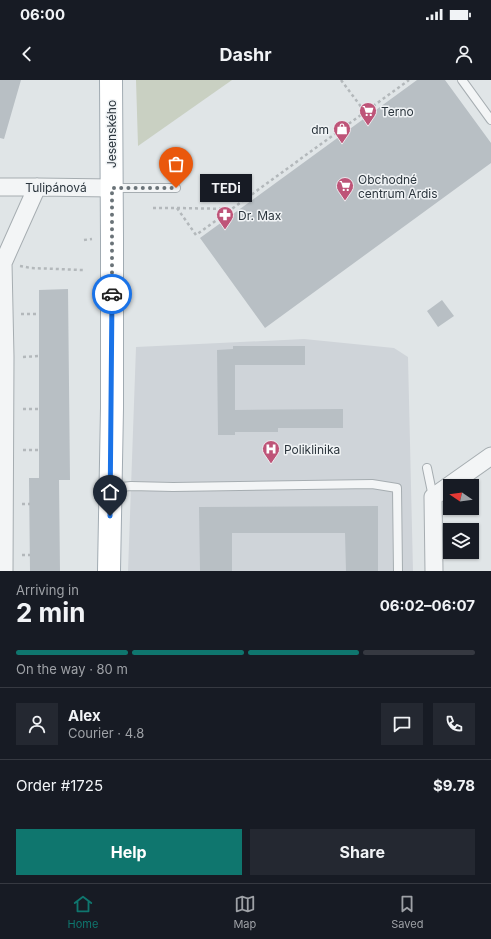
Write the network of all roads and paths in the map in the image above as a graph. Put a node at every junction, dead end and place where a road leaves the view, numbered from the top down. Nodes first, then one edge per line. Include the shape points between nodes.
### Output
1 (111, 80) edge
2 (341, 80) edge
3 (409, 80) edge
4 (462, 80) edge
5 (365, 112) junction
6 (491, 120) edge
7 (0, 187) edge
8 (37, 187) junction
9 (112, 188) junction
10 (176, 188) dead end
11 (153, 208) dead end
12 (177, 208) junction
13 (231, 209) junction
14 (1, 266) edge
15 (83, 270) dead end
16 (491, 456) edge
17 (427, 468) dead end
18 (2, 483) edge
19 (110, 488) junction
20 (433, 497) junction
21 (4, 571) edge
22 (109, 571) edge
23 (398, 571) edge
24 (434, 571) edge

1 - 9 main road, Jesenského
2 - 5 path
3 - 5 path
4 - 6 lane
5 - 13 path
7 - 8 street, Tulipánová
8 - 9 street, Tulipánová
8 - 14 street
9 - 10 lane
9 - 19 main road, Jesenského
11 - 12 path
12 - 13 path
12 - 13 path via 196,235
14 - 15 path
14 - 18 street via 5,357
16 - 20 street
17 - 20 lane
18 - 21 street
19 - 22 main road, Jesenského
19 - 23 lane via 372,484 397,488
20 - 24 street

